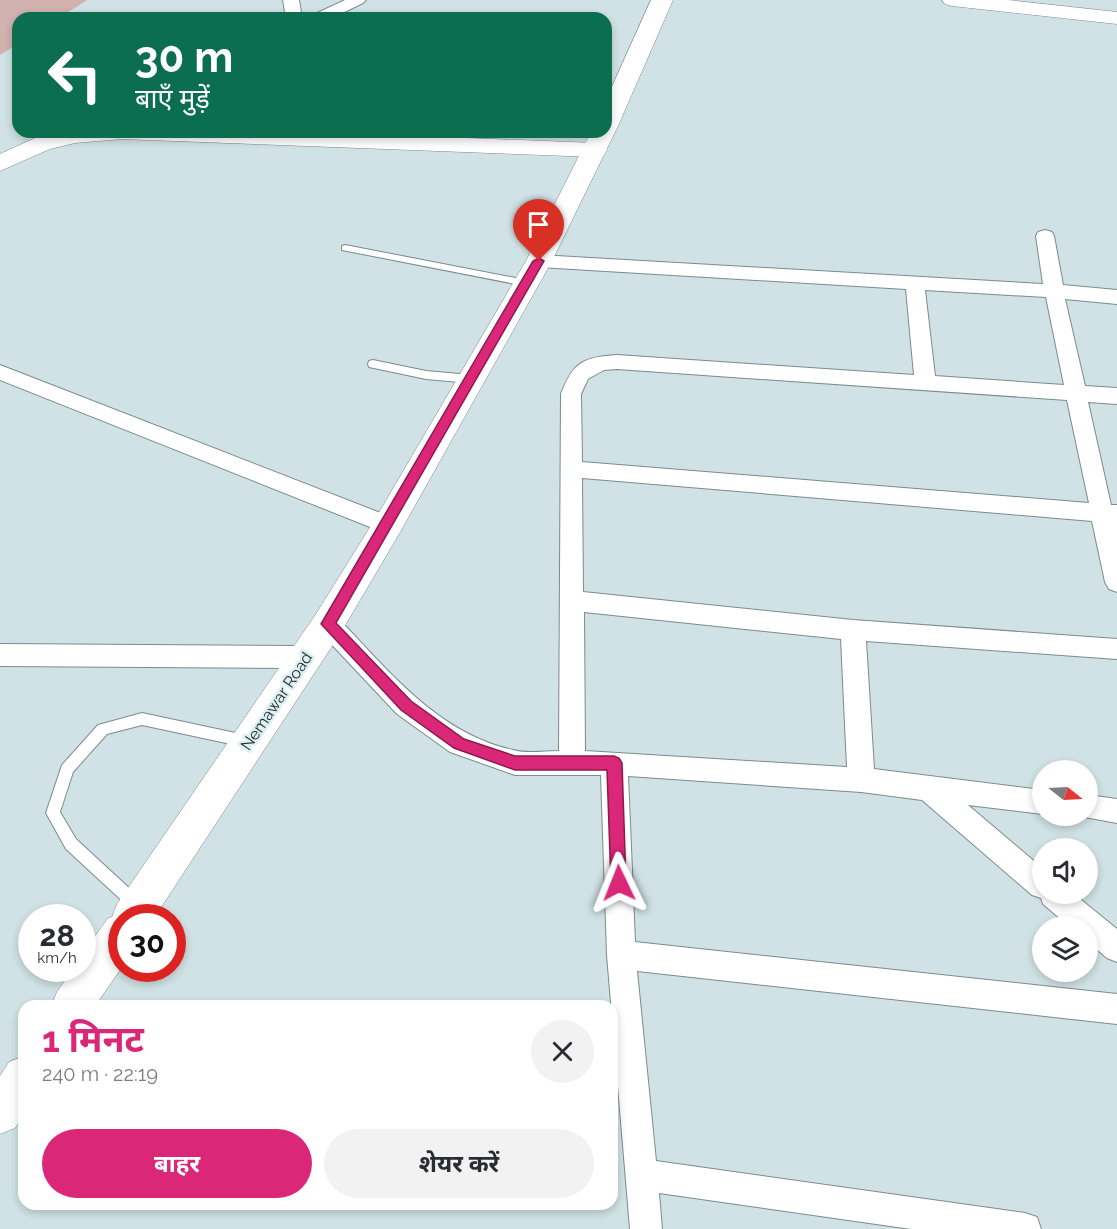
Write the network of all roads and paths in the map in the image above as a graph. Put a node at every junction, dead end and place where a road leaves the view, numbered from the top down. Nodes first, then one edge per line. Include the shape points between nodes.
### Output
1 (358, 0) edge
2 (662, 0) edge
3 (952, 0) edge
4 (332, 12) edge
5 (1117, 18) edge
6 (612, 111) edge
7 (66, 138) edge
8 (600, 138) edge
9 (0, 163) edge
10 (1045, 236) dead end
11 (345, 248) dead end
12 (532, 272) junction
13 (915, 283) junction
14 (1054, 291) junction
15 (1117, 297) edge
16 (373, 364) dead end
17 (0, 372) edge
18 (471, 379) junction
19 (925, 383) junction
20 (1078, 393) junction
21 (1117, 396) edge
22 (570, 469) junction
23 (1109, 513) edge
24 (388, 525) junction
25 (1117, 582) edge
26 (573, 601) junction
27 (328, 624) junction
28 (853, 630) junction
29 (1117, 649) edge
30 (0, 656) edge
31 (306, 657) junction
32 (249, 741) junction
33 (572, 762) junction
34 (614, 763) junction
35 (861, 780) junction
36 (929, 789) junction
37 (1032, 801) edge
38 (1098, 808) edge
39 (1117, 811) edge
40 (1032, 877) edge
41 (118, 904) edge
42 (140, 904) edge
43 (1065, 904) edge
44 (1117, 948) edge
45 (108, 951) edge
46 (621, 955) junction
47 (75, 1000) edge
48 (1117, 1009) edge
49 (18, 1086) edge
50 (0, 1113) edge
51 (643, 1175) junction
52 (646, 1229) edge
53 (1025, 1229) edge

1 - 4 street
2 - 6 main road, Nemawar Road
3 - 5 street
7 - 9 main road via 43,143
8 - 12 main road, Nemawar Road
10 - 14 street
11 - 12 lane
12 - 13 street
12 - 18 main road, Nemawar Road
13 - 14 street
13 - 19 street
14 - 15 street
14 - 20 street
16 - 18 lane
17 - 24 street
18 - 24 main road, Nemawar Road
19 - 20 street
19 - 22 street via 600,363 579,374 571,394
20 - 21 street
20 - 23 street
22 - 23 street
22 - 26 street
23 - 25 street
24 - 27 main road, Nemawar Road
26 - 28 street
26 - 33 street
27 - 31 main road, Nemawar Road
27 - 33 street via 406,705 459,744 515,763
28 - 29 street
28 - 35 street
30 - 31 street
31 - 32 main road, Nemawar Road
32 - 41 lane via 142,719 103,729 67,769 53,813 71,844
32 - 42 main road, Nemawar Road
33 - 34 street
34 - 35 street
34 - 46 street
35 - 36 street
36 - 37 street
36 - 40 street
38 - 39 street
43 - 44 street
45 - 47 main road, Nemawar Road
46 - 48 street
46 - 51 street
49 - 50 main road
51 - 52 street
51 - 53 street

